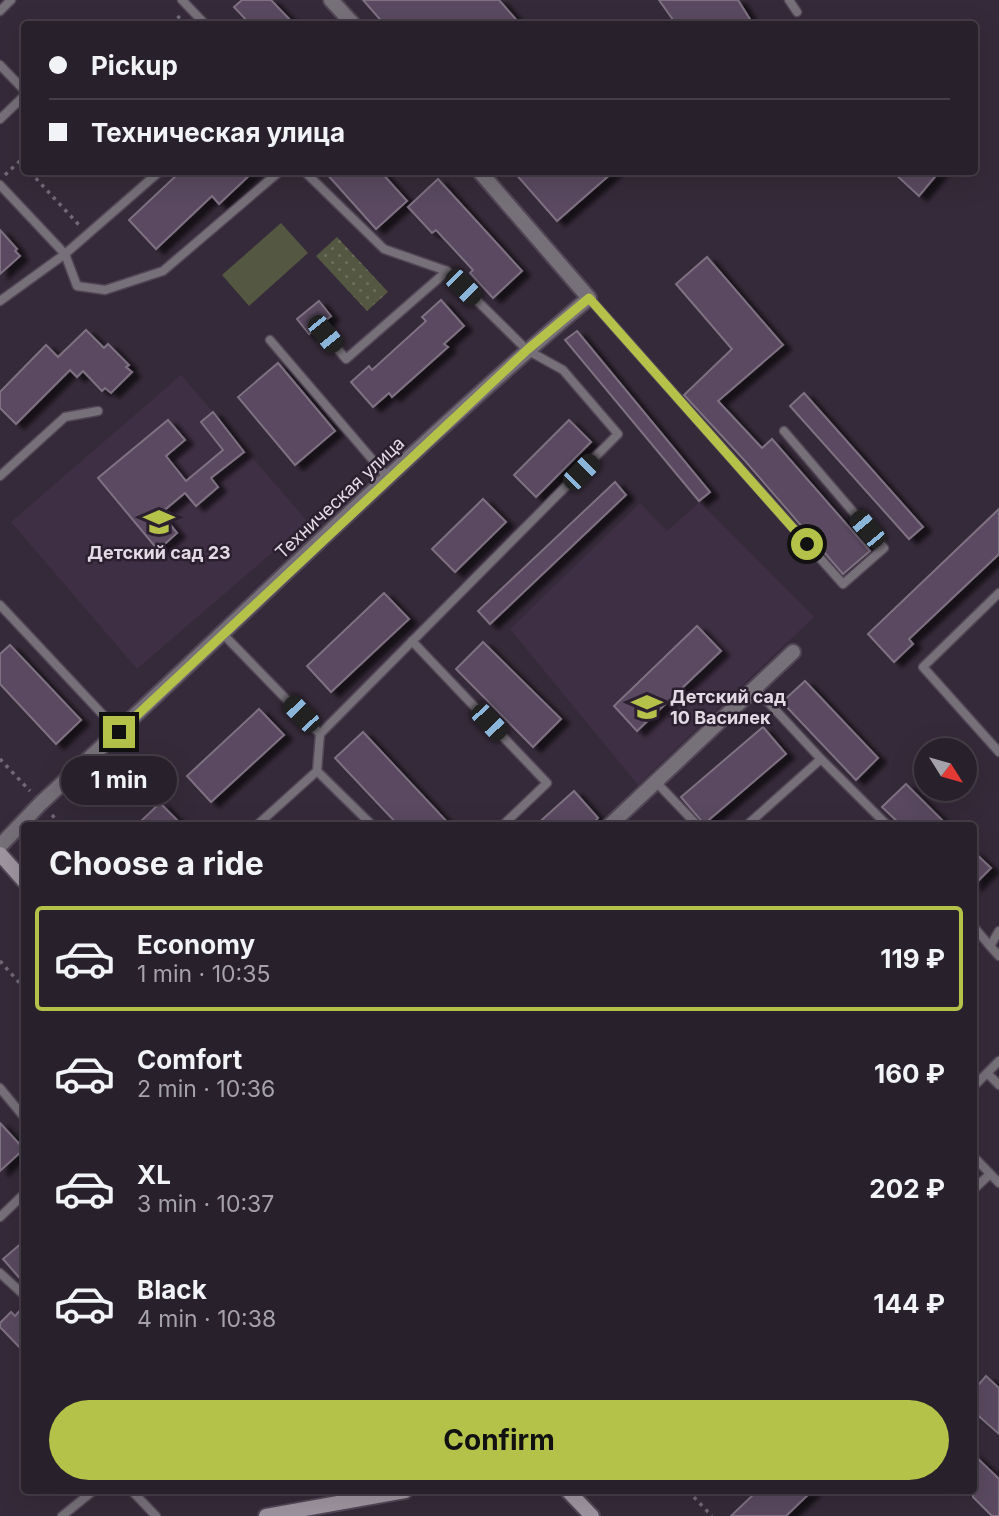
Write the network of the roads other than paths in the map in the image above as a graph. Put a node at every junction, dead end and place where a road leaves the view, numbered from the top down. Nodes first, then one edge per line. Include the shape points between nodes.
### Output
1 (11, 0) edge
2 (182, 0) edge
3 (331, 0) edge
4 (789, 0) edge
5 (0, 11) edge
6 (797, 12) dead end
7 (202, 21) edge
8 (350, 21) edge
9 (0, 65) edge
10 (21, 87) edge
11 (21, 99) edge
12 (0, 119) edge
13 (156, 175) edge
14 (275, 175) edge
15 (308, 175) edge
16 (483, 175) edge
17 (0, 185) edge
18 (65, 254) junction
19 (447, 271) junction
20 (589, 298) junction
21 (0, 301) edge
22 (325, 334) dead end
23 (270, 340) dead end
24 (527, 350) junction
25 (98, 411) dead end
26 (784, 431) dead end
27 (0, 477) edge
28 (389, 479) junction
29 (999, 593) edge
30 (0, 605) edge
31 (223, 634) junction
32 (412, 641) junction
33 (793, 652) dead end
34 (755, 688) junction
35 (119, 732) junction
36 (320, 734) junction
37 (999, 752) edge
38 (821, 759) junction
39 (317, 771) junction
40 (656, 782) junction
41 (23, 822) edge
42 (260, 822) edge
43 (369, 822) edge
44 (506, 822) edge
45 (613, 822) edge
46 (694, 822) edge
47 (754, 822) edge
48 (884, 822) edge
49 (21, 824) edge
50 (0, 846) edge
51 (0, 854) edge
52 (21, 878) edge
53 (977, 931) edge
54 (999, 931) edge
55 (990, 946) junction
56 (999, 956) edge
57 (999, 1061) edge
58 (988, 1074) junction
59 (977, 1084) edge
60 (999, 1084) edge
61 (0, 1088) edge
62 (21, 1113) edge
63 (977, 1160) edge
64 (990, 1174) junction
65 (999, 1183) edge
66 (977, 1186) edge
67 (21, 1197) edge
68 (0, 1217) edge
69 (0, 1273) edge
70 (21, 1292) edge
71 (89, 1494) edge
72 (135, 1494) edge
73 (388, 1494) edge
74 (571, 1494) edge
75 (62, 1516) edge
76 (156, 1516) edge
77 (266, 1516) edge
78 (592, 1516) edge

1 - 5 lane
2 - 7 lane
3 - 8 street
4 - 6 lane
9 - 10 lane
11 - 12 lane
13 - 18 lane
14 - 18 lane via 163,271 144,279 105,290 77,286
15 - 19 lane via 384,249
16 - 20 street
17 - 18 lane
18 - 21 lane
19 - 22 lane via 346,359
19 - 24 lane
20 - 24 street, Техническая улица
20 - 26 lane via 844,584 884,548
23 - 28 lane
24 - 28 street, Техническая улица
24 - 32 lane via 563,370 618,434
25 - 27 lane via 65,417
28 - 31 street, Техническая улица
29 - 37 lane via 923,667
30 - 35 lane
31 - 35 street, Техническая улица
31 - 36 lane
32 - 36 lane
32 - 44 lane via 547,783
33 - 34 street
34 - 38 lane
34 - 40 street
35 - 41 street, Техническая улица
36 - 39 lane
38 - 47 lane
38 - 48 lane
39 - 42 lane
39 - 43 lane
40 - 45 street
40 - 46 lane
49 - 50 street, Техническая улица
51 - 52 main road
53 - 55 lane
54 - 55 lane
55 - 56 lane
57 - 58 lane
58 - 59 lane
58 - 60 lane
61 - 62 lane
63 - 64 lane
64 - 65 lane
64 - 66 lane
67 - 68 lane
69 - 70 lane
71 - 75 lane
72 - 76 lane
73 - 77 main road
74 - 78 main road

